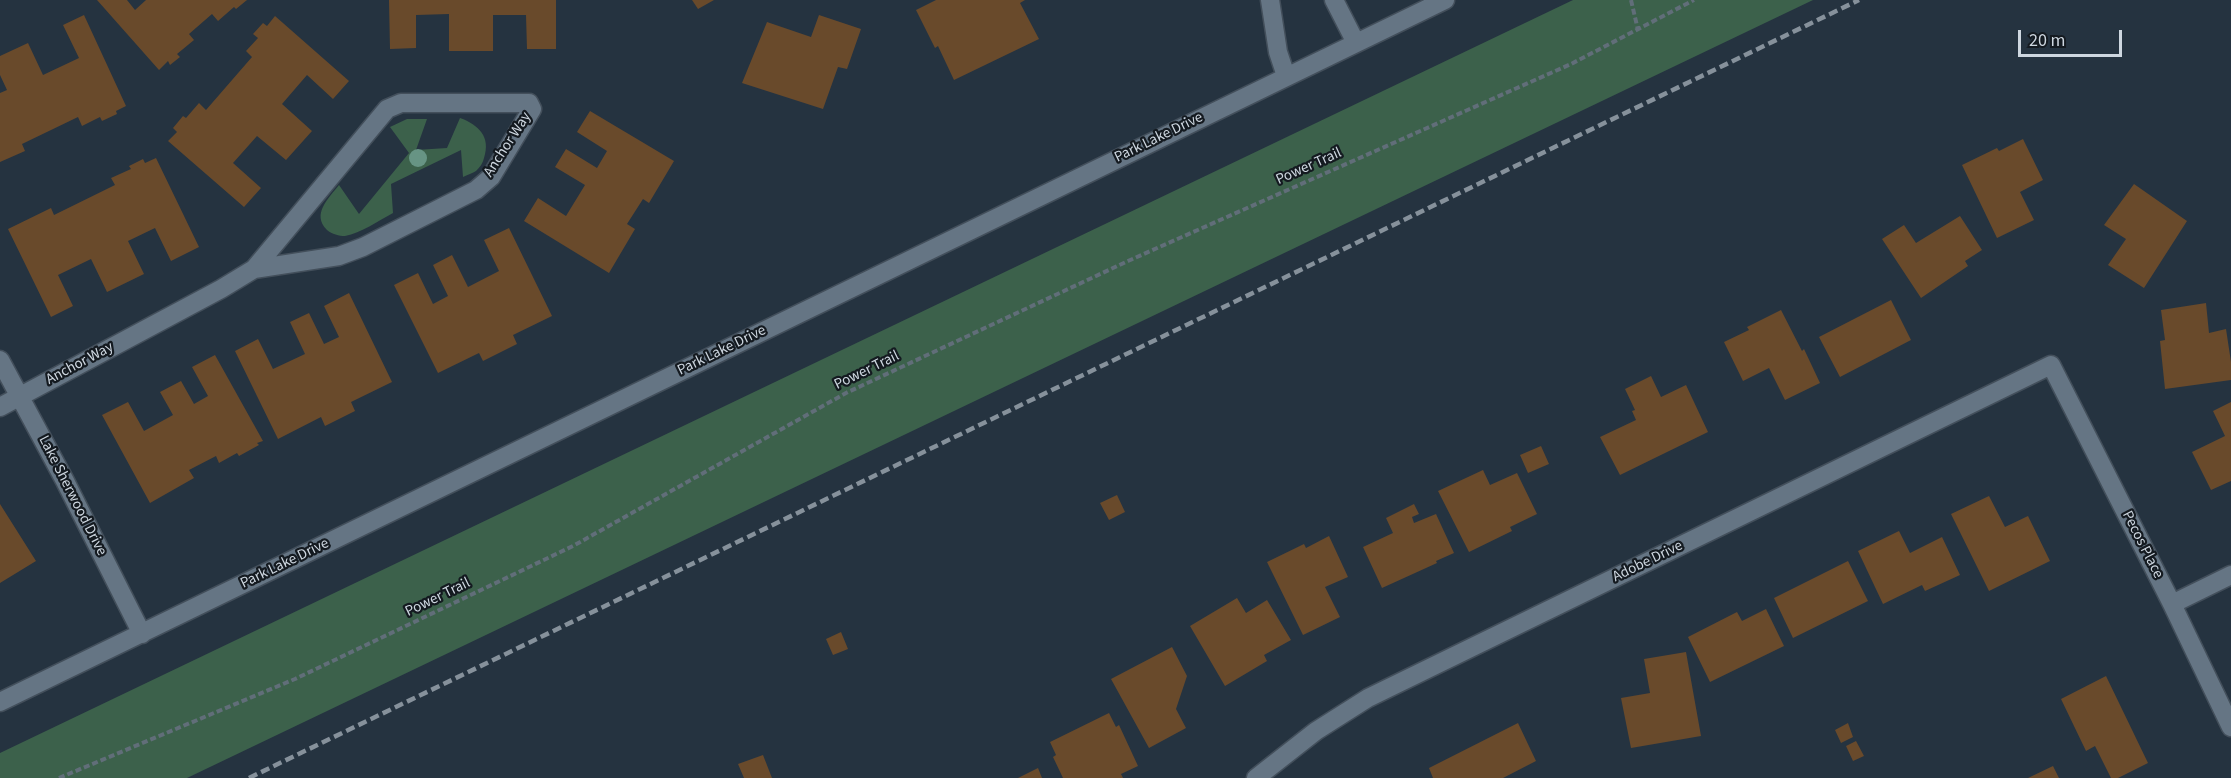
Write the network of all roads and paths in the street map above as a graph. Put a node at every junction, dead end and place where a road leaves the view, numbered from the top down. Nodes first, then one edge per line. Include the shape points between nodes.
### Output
1 (1270, 0) edge
2 (1334, 0) edge
3 (1444, 0) edge
4 (1631, 0) edge
5 (1694, 0) edge
6 (1638, 30) junction
7 (1356, 43) junction
8 (1286, 76) junction
9 (254, 269) junction
10 (0, 360) edge
11 (2052, 365) joint
12 (19, 396) junction
13 (0, 407) edge
14 (2231, 575) edge
15 (2172, 604) junction
16 (142, 634) junction
17 (0, 702) edge
18 (2231, 727) edge
19 (59, 778) edge
20 (1256, 778) edge

1 - 8 street
2 - 7 street
3 - 7 street, Park Lake Drive
4 - 6 path
5 - 6 path, Power Trail
6 - 19 path, Power Trail via 846,393 573,546 295,679
7 - 8 street, Park Lake Drive
8 - 16 street, Park Lake Drive
9 - 9 street, Anchor Way via 387,109 401,103 529,103 532,109 490,177 476,190 339,256
9 - 12 street, Anchor Way
10 - 12 street, Lake Sherwood Drive
11 - 15 street, Pecos Place
11 - 20 street, Adobe Drive via 1368,698 1316,731
12 - 13 street, Anchor Way
12 - 16 street, Lake Sherwood Drive
14 - 15 street
15 - 18 street, Pecos Place
16 - 17 street, Park Lake Drive

